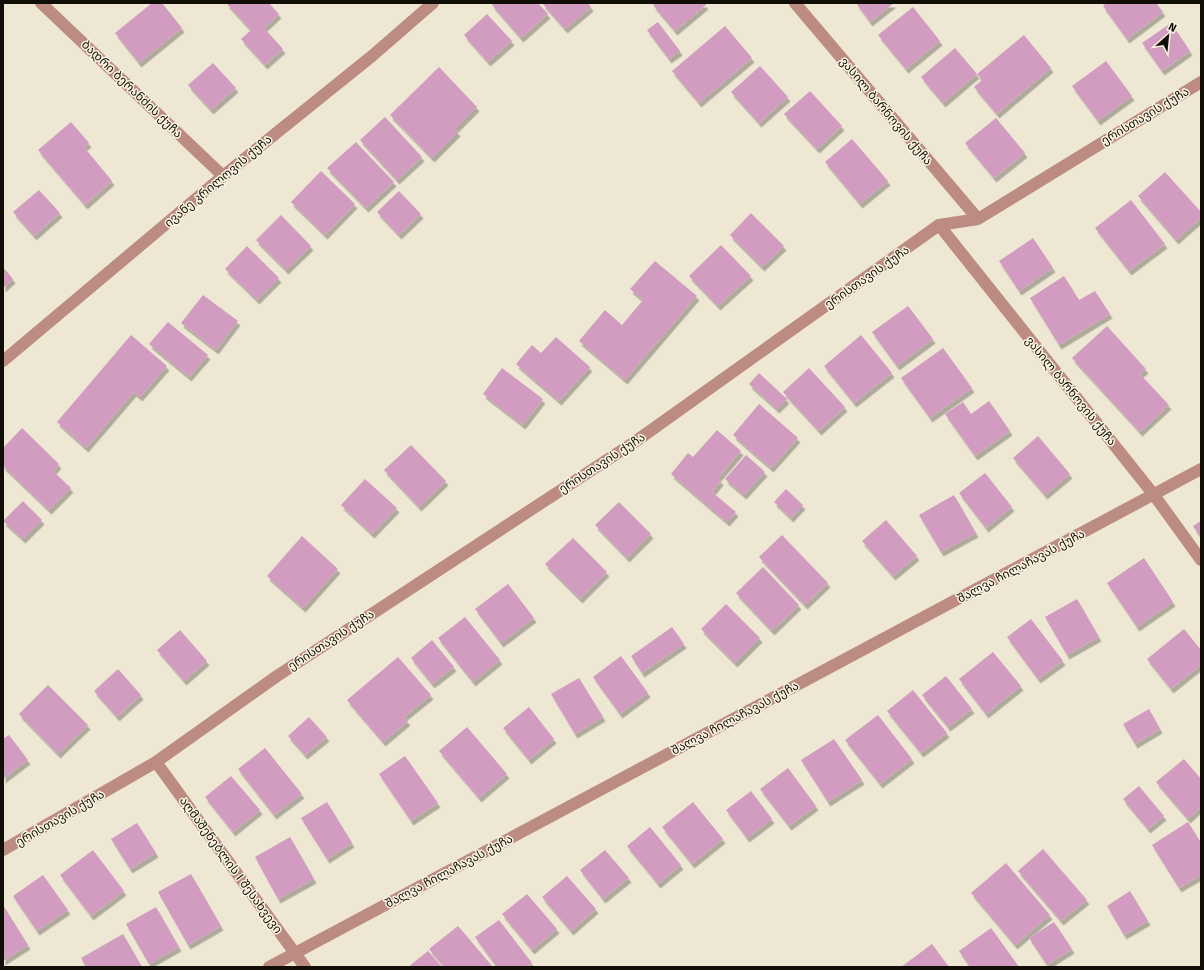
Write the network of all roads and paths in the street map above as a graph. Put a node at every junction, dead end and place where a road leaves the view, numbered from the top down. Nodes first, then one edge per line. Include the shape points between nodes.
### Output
1 (41, 3) edge
2 (433, 3) edge
3 (795, 3) edge
4 (1201, 82) edge
5 (223, 176) junction
6 (978, 219) junction
7 (939, 225) junction
8 (3, 361) edge
9 (1201, 469) edge
10 (1154, 495) junction
11 (1201, 560) edge
12 (156, 762) junction
13 (3, 850) edge
14 (295, 953) junction
15 (269, 967) edge
16 (305, 967) edge

1 - 5 street, ბადრი ბერანძის ქუჩა
2 - 5 street, ივანე კრილოვის ქუჩა via 372,56
3 - 6 street, ვასილ ბარნოვის ქუჩა
4 - 6 street, ერისთავის ქუჩა
5 - 8 street, ივანე კრილოვის ქუჩა
6 - 7 street, ერისთავის ქუჩა
7 - 10 street, ვასილ ბარნოვის ქუჩა
7 - 12 street, ერისთავის ქუჩა via 636,441 277,676
9 - 10 street, შალვა ჩილაჩავას ქუჩა
10 - 11 street, ვასილ ბარნოვის ქუჩა
10 - 14 street, შალვა ჩილაჩავას ქუჩა
12 - 13 street, ერისთავის ქუჩა
12 - 14 street, აღმაშენებლის I შესახვევი
14 - 15 street, შალვა ჩილაჩავას ქუჩა
14 - 16 street, აღმაშენებლის I შესახვევი

